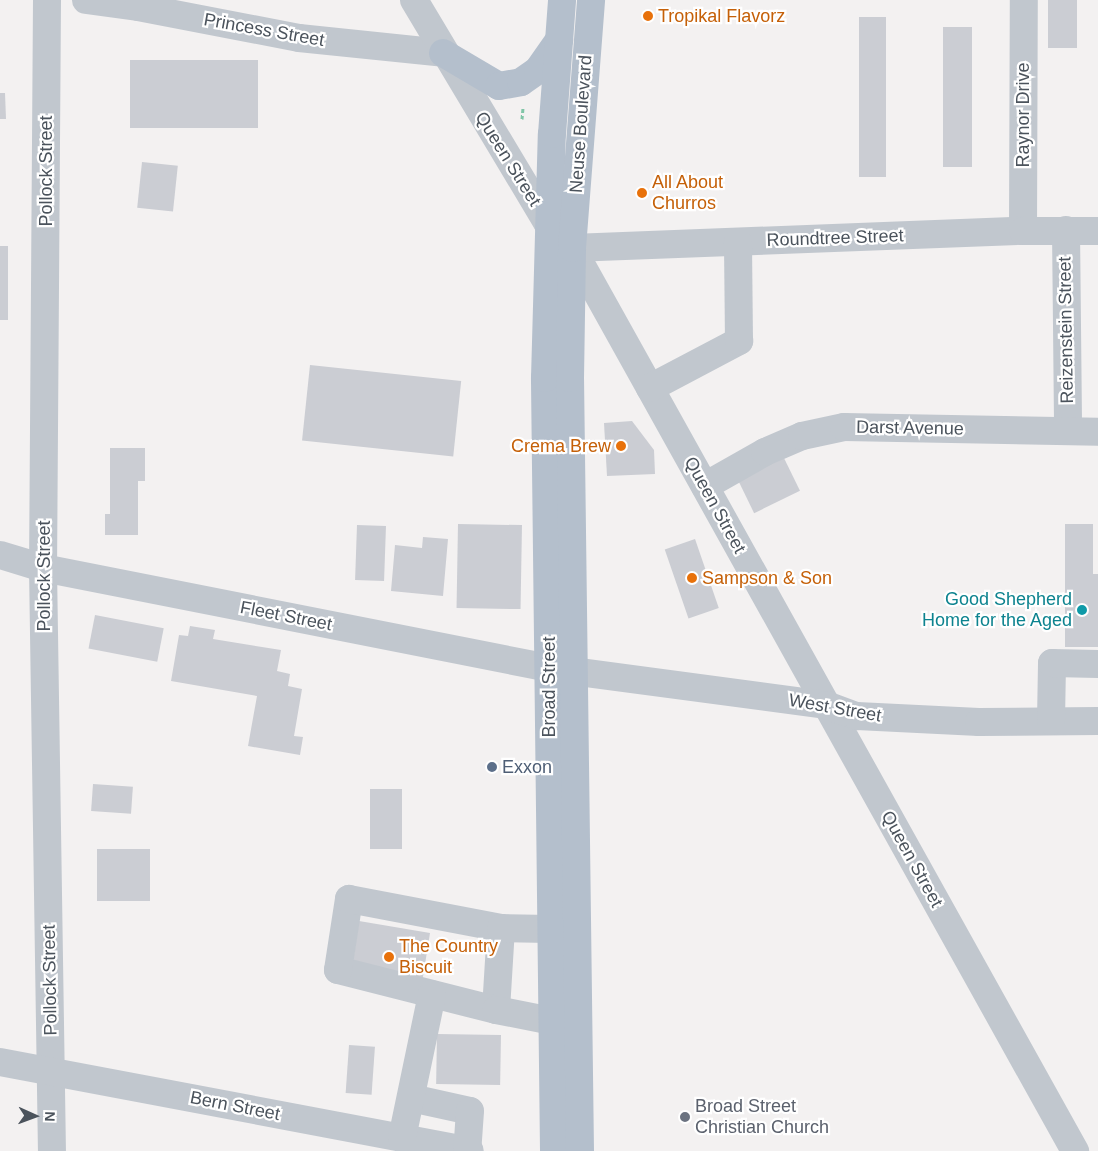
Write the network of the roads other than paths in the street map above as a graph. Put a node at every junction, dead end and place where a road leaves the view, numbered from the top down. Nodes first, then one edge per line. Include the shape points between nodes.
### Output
1 (47, 0) edge
2 (86, 0) edge
3 (414, 0) edge
4 (562, 0) edge
5 (591, 0) edge
6 (1024, 0) edge
7 (559, 40) junction
8 (443, 53) junction
9 (548, 224) junction
10 (1066, 230) junction
11 (1022, 231) junction
12 (1098, 231) edge
13 (738, 242) junction
14 (572, 248) junction
15 (650, 388) junction
16 (1068, 431) junction
17 (1098, 432) edge
18 (705, 486) junction
19 (0, 555) edge
20 (43, 568) junction
21 (1098, 664) edge
22 (561, 670) junction
23 (826, 704) junction
24 (1051, 721) junction
25 (1098, 721) edge
26 (501, 928) junction
27 (550, 929) junction
28 (432, 994) junction
29 (496, 1010) junction
30 (552, 1021) junction
31 (0, 1062) edge
32 (51, 1070) junction
33 (411, 1098) junction
34 (402, 1138) junction
35 (52, 1151) edge
36 (468, 1151) edge
37 (554, 1151) edge
38 (580, 1151) edge
39 (1075, 1151) edge

1 - 20 street, Pollock Street
2 - 8 street, Princess Street via 299,38
3 - 8 street, Queen Street
4 - 7 main road, Neuse Boulevard
5 - 14 main road, Neuse Boulevard
6 - 11 street, Raynor Drive
7 - 8 main road via 538,70 521,82 500,86
7 - 9 main road, Neuse Boulevard
8 - 9 street, Queen Street
9 - 14 street, Queen Street
9 - 22 main road, Broad Street via 545,378
10 - 11 street, Roundtree Street
10 - 12 street, Roundtree Street
10 - 16 street, Reizenstein Street
11 - 13 street, Roundtree Street
13 - 14 street, Roundtree Street
13 - 15 street via 739,341
14 - 15 street, Queen Street
14 - 22 main road, Broad Street
15 - 18 street, Queen Street
16 - 17 street, Darst Avenue
16 - 18 street, Darst Avenue via 844,427 802,436 747,461
18 - 23 street, Queen Street
19 - 20 street, Fleet Street
20 - 22 street, Fleet Street
20 - 32 street, Pollock Street
21 - 24 street via 1052,663
22 - 23 street, West Street
22 - 27 main road, Broad Street
22 - 38 main road, Broad Street
23 - 24 street, West Street via 857,716 979,722
23 - 39 street, Queen Street
24 - 25 street, West Street
26 - 27 street
26 - 28 street via 349,899 338,970
26 - 29 street
27 - 30 main road, Broad Street
28 - 29 street
28 - 33 street
29 - 30 street
30 - 37 main road, Broad Street
31 - 32 street, Bern Street
32 - 34 street, Bern Street
32 - 35 street, Pollock Street
33 - 34 street
33 - 36 street via 470,1111
34 - 36 street, Bern Street

